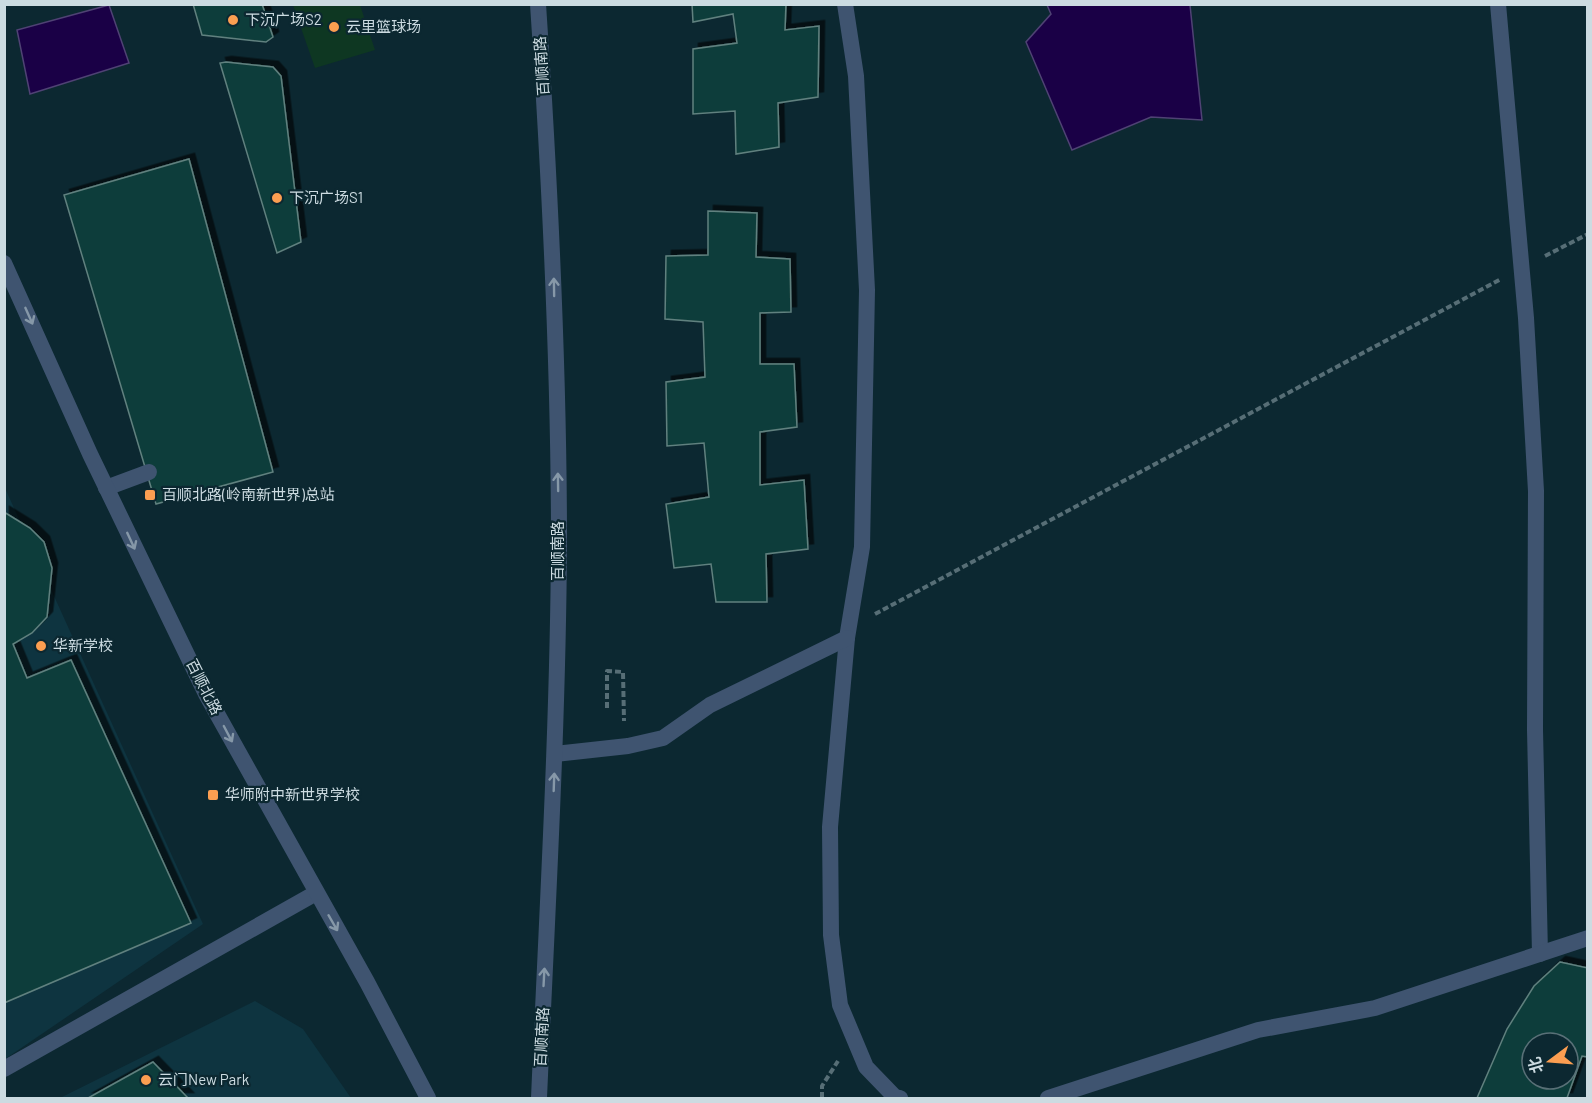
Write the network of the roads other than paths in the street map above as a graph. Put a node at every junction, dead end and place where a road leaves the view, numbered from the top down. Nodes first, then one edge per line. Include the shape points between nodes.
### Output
1 (538, 4) edge
2 (845, 4) edge
3 (1498, 4) edge
4 (4, 263) edge
5 (149, 472) dead end
6 (106, 488) junction
7 (847, 638) junction
8 (555, 754) junction
9 (316, 893) junction
10 (1587, 938) edge
11 (1540, 954) junction
12 (4, 1069) edge
13 (428, 1098) edge
14 (539, 1098) edge
15 (900, 1098) edge
16 (1048, 1098) edge

8 -> 1 street, 百顺南路 via 559,543 554,266
2 - 7 street via 856,76 867,290 862,547
3 - 11 street via 1522,268 1536,491 1535,730
4 -> 6 street, 百顺北路
5 - 6 street
6 -> 9 street, 百顺北路 via 206,694
7 - 8 street via 710,705 663,738
7 - 15 street via 830,827 831,935 840,1005 866,1067
14 -> 8 street, 百顺南路
9 - 12 street
9 -> 13 street, 百顺北路
10 - 11 street
11 - 16 street via 1375,1008 1258,1030

